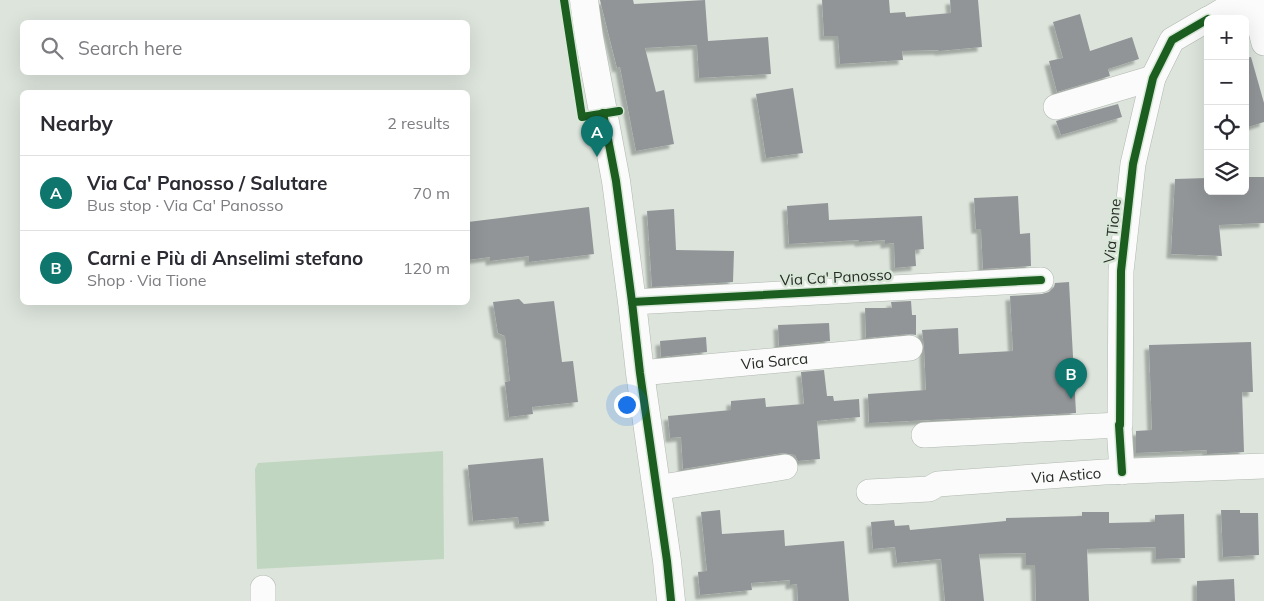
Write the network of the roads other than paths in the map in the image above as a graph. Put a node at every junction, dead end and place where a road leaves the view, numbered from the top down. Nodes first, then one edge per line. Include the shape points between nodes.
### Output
1 (584, 0) edge
2 (1218, 11) edge
3 (1264, 44) edge
4 (1152, 78) junction
5 (1056, 107) dead end
6 (1041, 280) dead end
7 (632, 302) junction
8 (910, 348) dead end
9 (640, 373) junction
10 (1119, 425) junction
11 (924, 435) dead end
12 (1264, 466) edge
13 (785, 467) dead end
14 (1122, 472) junction
15 (656, 488) junction
16 (869, 492) dead end
17 (671, 601) edge

1 - 7 street via 616,181
2 - 3 street, Via Tione via 1253,0
2 - 4 street, Via Tione via 1172,40
4 - 5 street
4 - 10 street, Via Tione via 1133,164 1121,271
6 - 7 street, Via Ca' Panosso
7 - 9 street
8 - 9 street, Via Sarca
9 - 15 street
10 - 11 street
10 - 14 street, Via Tione
12 - 14 street, Via Astico
13 - 15 street
14 - 16 street, Via Astico via 938,484 929,490
15 - 17 street

